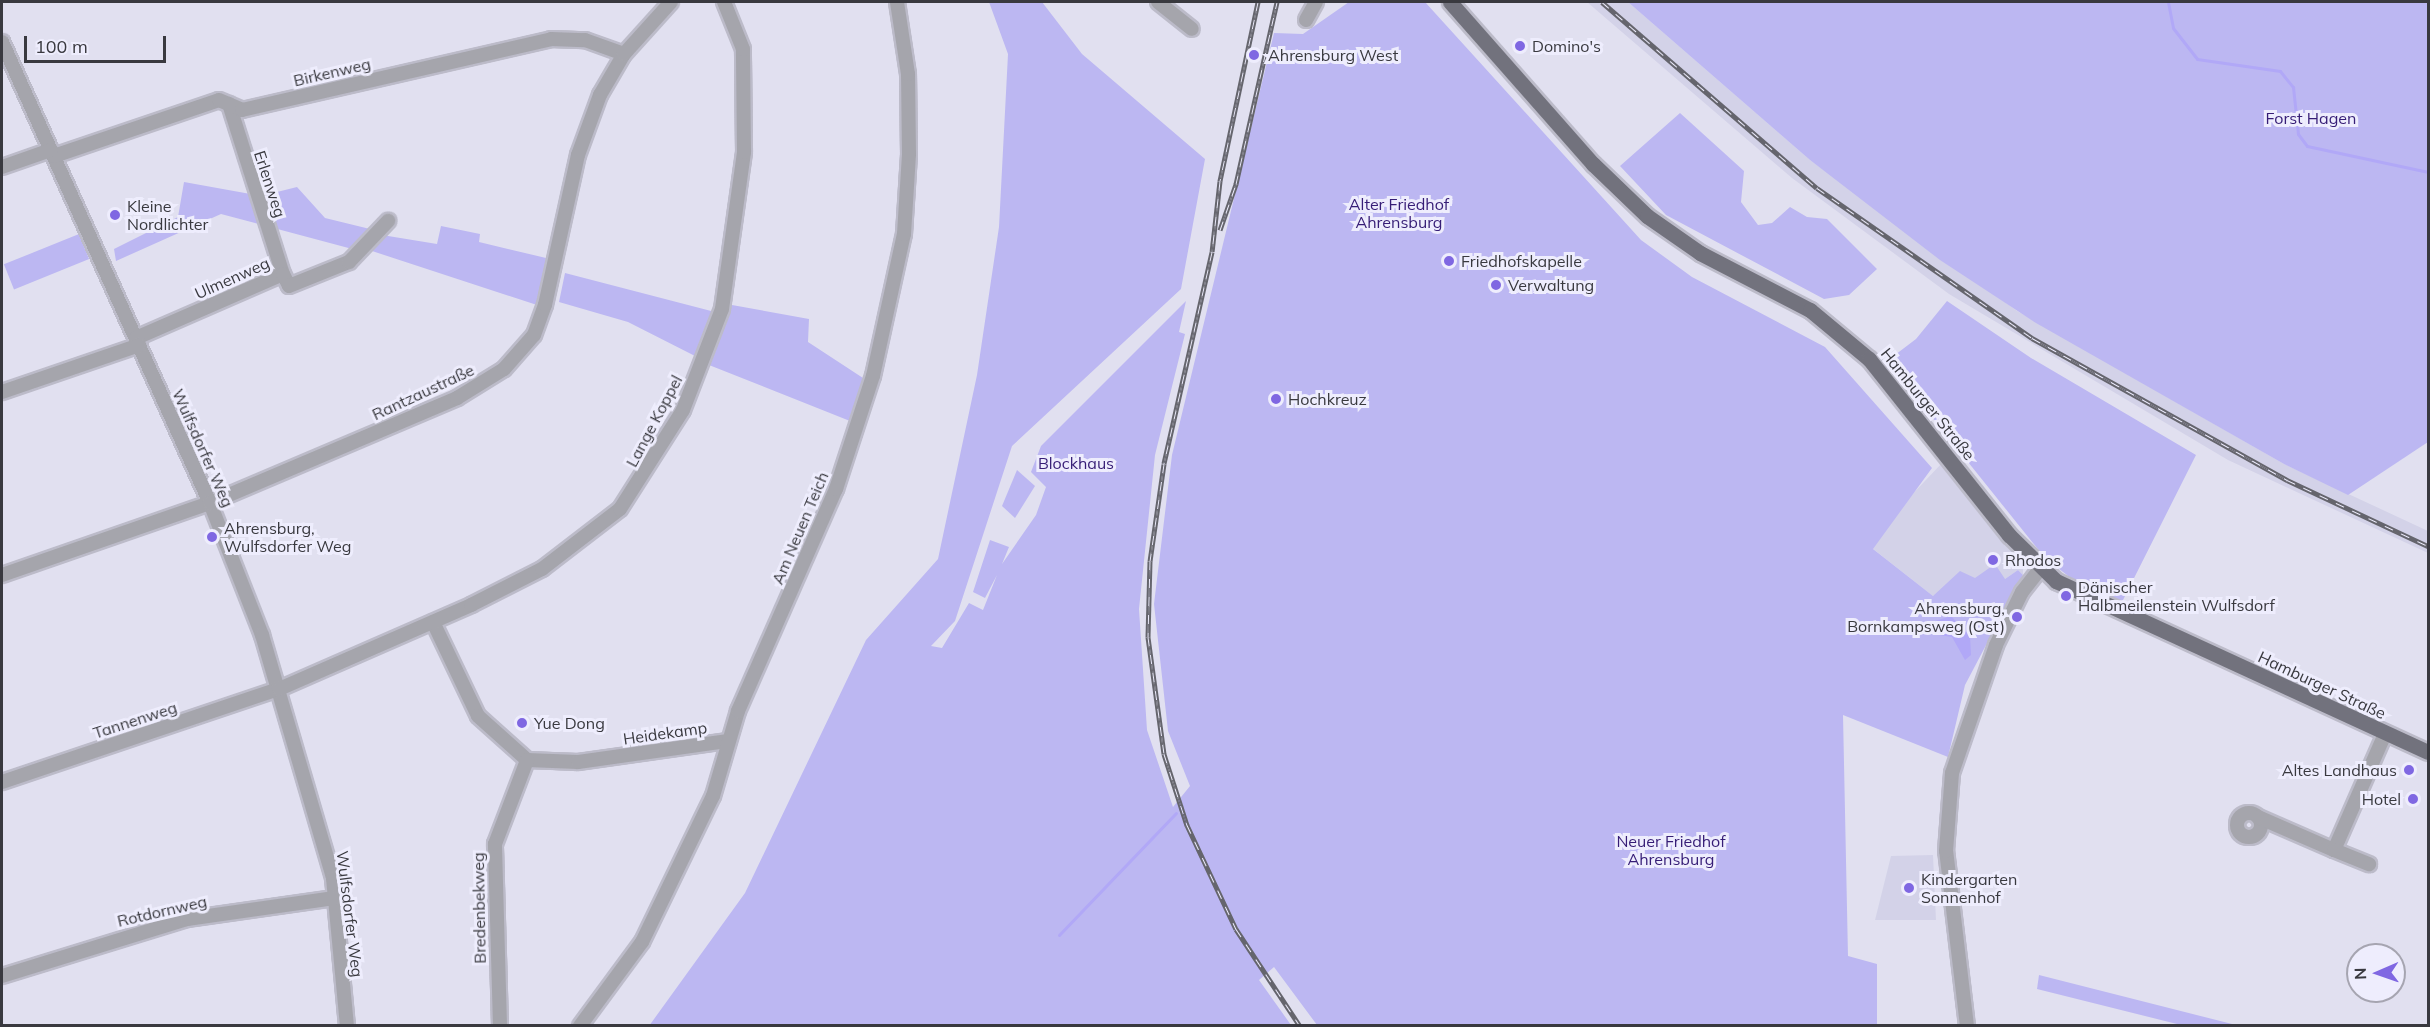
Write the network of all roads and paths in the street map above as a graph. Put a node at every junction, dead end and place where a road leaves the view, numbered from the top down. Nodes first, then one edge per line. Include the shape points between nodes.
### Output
1 (671, 2) edge
2 (724, 2) edge
3 (897, 2) edge
4 (1158, 2) edge
5 (1316, 2) edge
6 (1450, 2) edge
7 (1306, 20) dead end
8 (1192, 29) dead end
9 (2, 42) edge
10 (624, 54) junction
11 (229, 104) junction
12 (52, 153) junction
13 (2, 167) edge
14 (388, 221) dead end
15 (283, 274) junction
16 (138, 342) junction
17 (2, 392) edge
18 (210, 503) junction
19 (2041, 568) junction
20 (2, 575) edge
21 (433, 622) junction
22 (279, 689) junction
23 (2385, 734) junction
24 (727, 741) junction
25 (2428, 752) edge
26 (527, 760) junction
27 (2, 782) edge
28 (2258, 818) dead end
29 (2334, 850) junction
30 (2369, 864) dead end
31 (335, 898) junction
32 (2, 976) edge
33 (347, 1026) edge
34 (500, 1026) edge
35 (580, 1026) edge
36 (1967, 1026) edge

1 - 10 street, Rantzaustraße
2 - 21 street, Lange Koppel via 743,49 738,214 722,309 683,410 648,472 601,527 542,569
3 - 24 street, Am Neuen Teich via 908,74 909,154 904,234 889,316 836,489
4 - 8 street
5 - 7 street
6 - 19 main road, Hamburger Straße via 1593,164 1647,216 1700,253 1810,310 1863,353
9 - 12 street, Wulfsdorfer Weg
10 - 11 street, Birkenweg via 585,40 551,39 242,110
10 - 18 street, Rantzaustraße via 589,123 545,305 534,335 517,357 457,398
11 - 12 street, Birkenweg via 219,100
11 - 15 street, Erlenweg
12 - 13 street, Birkenweg
12 - 16 street, Wulfsdorfer Weg
14 - 15 street, Ulmenweg via 349,262 289,286
15 - 16 street, Ulmenweg
16 - 17 street, Ulmenweg
16 - 18 street, Wulfsdorfer Weg
18 - 20 street, Rantzaustraße
18 - 22 street, Wulfsdorfer Weg
19 - 23 main road, Hamburger Straße via 2083,597
19 - 36 street via 2022,592 1996,645 1952,773 1946,851
21 - 22 street, Lange Koppel
21 - 26 street via 478,716
22 - 27 street, Tannenweg
22 - 31 street, Wulfsdorfer Weg
23 - 25 main road, Hamburger Straße
23 - 29 street
24 - 26 street, Heidekamp via 578,762
24 - 35 street, Am Neuen Teich via 713,796 670,890 642,942
26 - 34 street, Bredenbekweg via 495,844
28 - 29 street
29 - 30 street
31 - 32 street, Rotdornweg via 187,919
31 - 33 street, Wulfsdorfer Weg

